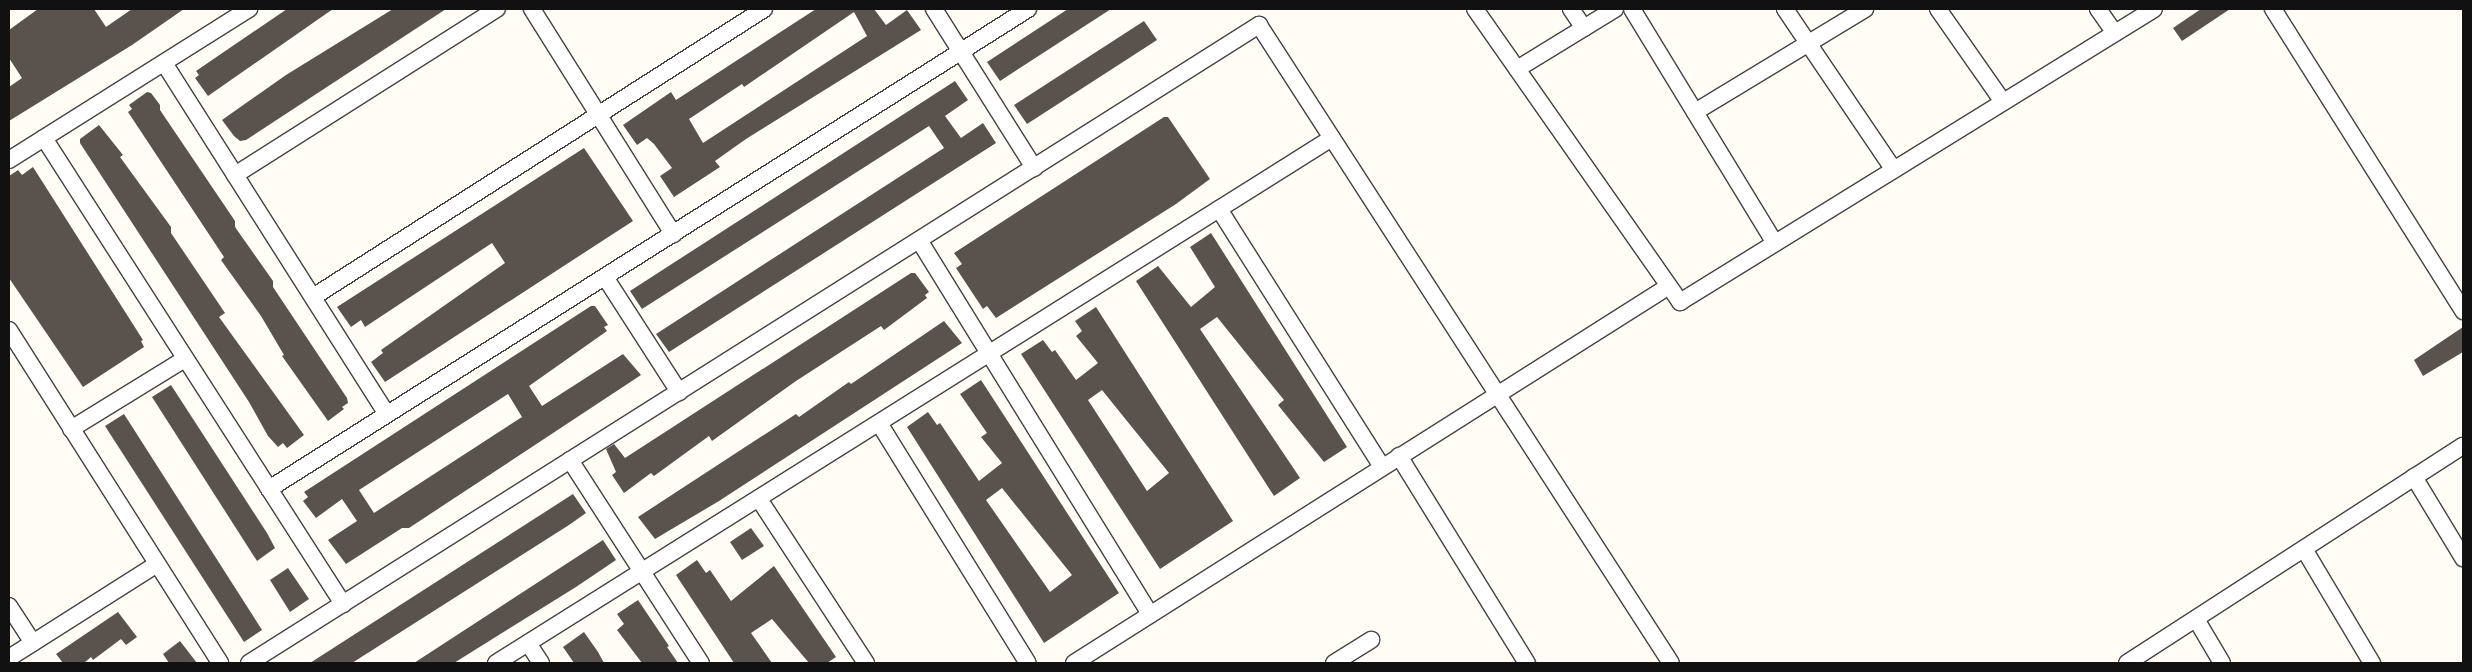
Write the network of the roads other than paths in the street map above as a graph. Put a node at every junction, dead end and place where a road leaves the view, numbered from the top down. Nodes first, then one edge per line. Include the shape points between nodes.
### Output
1 (249, 9) edge
2 (497, 9) edge
3 (532, 9) edge
4 (764, 9) edge
5 (934, 9) edge
6 (1028, 9) edge
7 (1475, 9) edge
8 (1571, 9) edge
9 (1616, 9) edge
10 (1632, 9) edge
11 (1785, 9) edge
12 (1865, 9) edge
13 (1938, 9) edge
14 (2098, 9) edge
15 (2154, 9) edge
16 (2273, 9) edge
17 (1584, 28) junction
18 (2115, 33) junction
19 (1808, 43) junction
20 (961, 52) junction
21 (164, 63) junction
22 (1517, 69) junction
23 (2003, 102) junction
24 (1696, 112) junction
25 (598, 114) junction
26 (44, 138) junction
27 (1332, 138) junction
28 (9, 160) edge
29 (1034, 168) junction
30 (1894, 170) junction
31 (235, 175) junction
32 (1219, 210) junction
33 (673, 234) junction
34 (919, 240) junction
35 (1775, 243) junction
36 (605, 277) junction
37 (1669, 286) junction
38 (2457, 287) edge
39 (313, 297) junction
40 (2463, 310) edge
41 (9, 330) edge
42 (990, 354) junction
43 (185, 359) junction
44 (679, 392) junction
45 (1497, 394) junction
46 (387, 414) junction
47 (879, 423) junction
48 (71, 429) junction
49 (2463, 446) edge
50 (1399, 456) junction
51 (570, 460) junction
52 (1382, 467) junction
53 (2414, 477) junction
54 (269, 489) junction
55 (759, 499) junction
56 (2304, 549) junction
57 (2463, 558) edge
58 (157, 564) junction
59 (642, 572) junction
60 (342, 604) junction
61 (9, 606) edge
62 (1150, 614) junction
63 (2196, 619) junction
64 (1371, 640) dead end
65 (32, 643) junction
66 (528, 644) junction
67 (9, 658) edge
68 (220, 663) edge
69 (249, 663) edge
70 (496, 663) edge
71 (541, 663) edge
72 (701, 663) edge
73 (866, 663) edge
74 (1028, 663) edge
75 (1074, 663) edge
76 (1334, 663) edge
77 (1527, 663) edge
78 (1671, 663) edge
79 (2127, 663) edge
80 (2222, 663) edge
81 (2372, 663) edge

1 - 21 street
2 - 31 street
3 - 25 street
4 - 25 street
5 - 20 street
6 - 20 street
7 - 22 street
8 - 17 street
9 - 17 street
10 - 24 street
11 - 19 street
12 - 19 street
13 - 23 street
14 - 18 street
15 - 18 street
16 - 38 street
17 - 22 street
18 - 23 street
19 - 24 street
19 - 30 street
20 - 29 street
20 - 33 street
21 - 26 street
21 - 31 street
22 - 37 street
23 - 30 street
24 - 35 street
25 - 33 street
25 - 39 street
26 - 28 street
26 - 43 street
27 - 29 street via 1259,25
27 - 32 street
27 - 45 street
29 - 34 street
30 - 35 street
31 - 39 street
32 - 42 street
32 - 52 street
33 - 36 street
34 - 42 street
34 - 44 street
35 - 37 street via 1680,302
36 - 44 street
36 - 46 street
37 - 45 street
38 - 40 street
39 - 46 street
41 - 48 street
42 - 47 street
42 - 62 street
43 - 48 street
43 - 54 street
44 - 51 street
45 - 50 street
45 - 78 street
46 - 54 street
47 - 55 street
47 - 74 street
48 - 58 street
49 - 53 street
50 - 52 street
50 - 77 street
51 - 59 street
51 - 60 street
52 - 62 street
53 - 56 street
53 - 57 street
54 - 60 street
55 - 59 street
55 - 73 street
56 - 63 street
56 - 81 street
58 - 65 street
58 - 68 street
59 - 66 street
59 - 72 street
60 - 69 street
61 - 65 street
62 - 75 street
63 - 79 street
63 - 80 street
64 - 76 street
65 - 67 street
66 - 70 street
66 - 71 street

